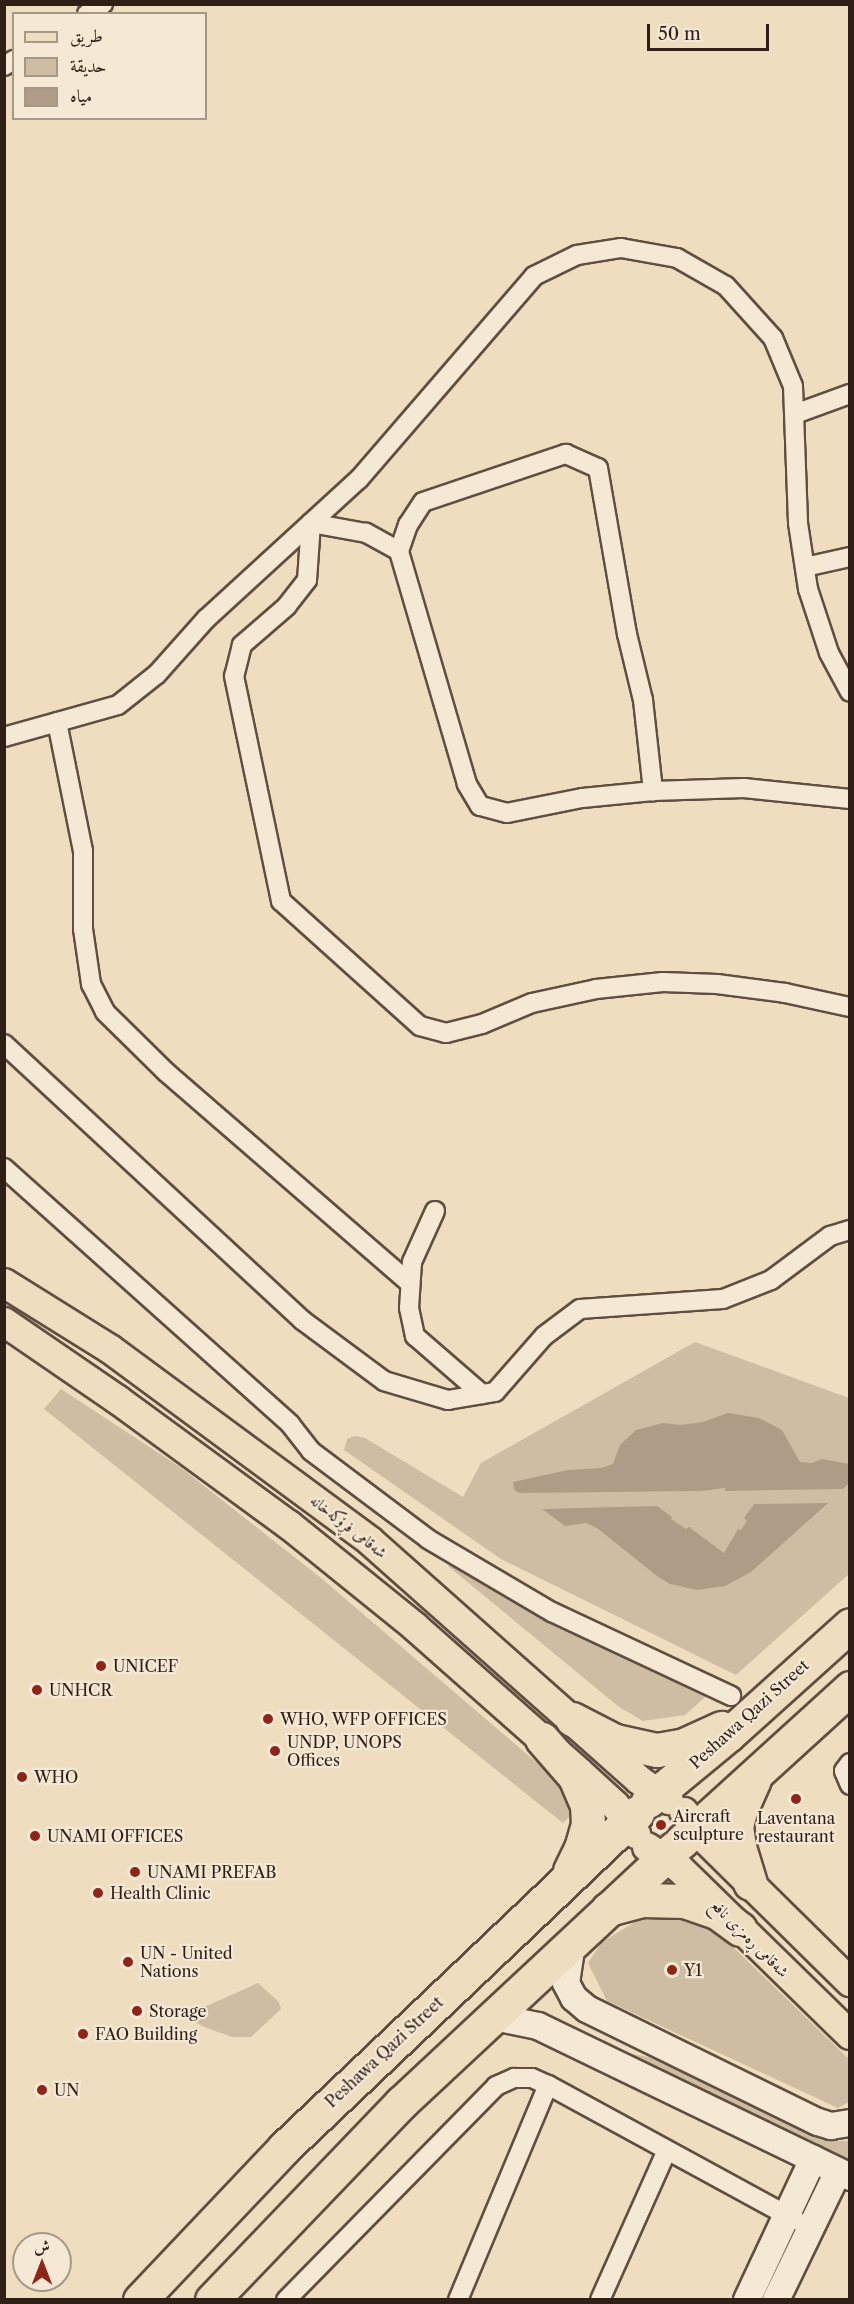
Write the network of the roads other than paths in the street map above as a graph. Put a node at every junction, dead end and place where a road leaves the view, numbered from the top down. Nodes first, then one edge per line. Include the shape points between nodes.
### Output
1 (103, 4) edge
2 (90, 12) edge
3 (849, 394) edge
4 (795, 414) junction
5 (311, 523) junction
6 (399, 551) junction
7 (849, 557) edge
8 (804, 567) junction
9 (849, 692) edge
10 (57, 722) junction
11 (4, 736) edge
12 (653, 790) junction
13 (849, 799) edge
14 (849, 1007) edge
15 (4, 1044) edge
16 (4, 1168) edge
17 (435, 1210) dead end
18 (849, 1230) edge
19 (4, 1283) edge
20 (410, 1283) junction
21 (4, 1322) edge
22 (482, 1394) junction
23 (849, 1625) edge
24 (849, 1688) edge
25 (741, 1705) junction
26 (572, 1719) junction
27 (542, 1739) junction
28 (766, 1764) junction
29 (660, 1825) junction
30 (743, 1876) junction
31 (562, 1884) junction
32 (710, 1897) junction
33 (608, 1910) junction
34 (740, 1929) junction
35 (572, 1943) junction
36 (849, 1982) edge
37 (494, 2017) junction
38 (849, 2035) edge
39 (654, 2043) junction
40 (609, 2058) junction
41 (549, 2085) junction
42 (849, 2123) edge
43 (667, 2150) junction
44 (813, 2159) junction
45 (844, 2174) edge
46 (787, 2215) junction
47 (811, 2228) junction
48 (140, 2300) edge
49 (212, 2300) edge
50 (286, 2300) edge
51 (458, 2300) edge
52 (600, 2300) edge
53 (747, 2300) edge
54 (776, 2300) edge

1 - 2 street
3 - 4 street
4 - 5 street via 793,386 773,338 726,286 677,258 621,248 577,255 534,276 358,479
4 - 8 street via 798,523
5 - 6 street via 366,533
5 - 10 street via 206,620 157,674 118,705
5 - 14 street via 307,580 287,606 242,645 234,676 281,901 305,925 420,1026 446,1033 482,1024 532,1003 596,989 663,982 785,993
6 - 12 street via 467,784 480,806 507,813 582,798
6 - 12 street via 408,525 423,502 566,454 598,468 627,634 643,700
7 - 8 street
8 - 9 street via 829,653
10 - 11 street
10 - 20 street via 83,851 83,929 91,984 105,1012 166,1072
12 - 13 street via 744,788
15 - 22 street via 311,1327 384,1381 448,1400
16 - 25 street via 290,1424 311,1451 428,1539 552,1612
17 - 20 street via 412,1262
18 - 22 street via 830,1236 771,1280 723,1299 580,1309 544,1336 495,1392
19 - 26 main road, شەقامی فڕۆکەخانە via 110,1349 370,1541
20 - 22 street via 409,1308 416,1336
21 - 27 main road via 290,1525 414,1626
23 - 25 highway, Peshawa Qazi Street
24 - 28 highway, Peshawa Qazi Street
25 - 26 highway via 684,1745 657,1750 615,1741
25 - 29 highway, Peshawa Qazi Street
26 - 29 main road, شەقامی فڕۆکەخانە via 639,1780
27 - 29 main road via 615,1805
27 - 31 highway via 575,1777 587,1805 588,1824 581,1848
28 - 29 highway, Peshawa Qazi Street
28 - 30 highway via 747,1794 736,1826
29 - 30 main road
29 - 31 highway, Peshawa Qazi Street
29 - 32 main road, شەقامی ڕەمزی نافع
29 - 33 highway, Peshawa Qazi Street
30 - 32 main road via 721,1871 711,1882
30 - 36 main road
31 - 48 highway, Peshawa Qazi Street via 284,2148
32 - 34 main road, شەقامی ڕەمزی نافع
33 - 34 highway via 642,1900 684,1901 718,1913
33 - 35 highway, Peshawa Qazi Street
34 - 38 main road, شەقامی ڕەمزی نافع
35 - 37 highway, Peshawa Qazi Street
35 - 39 street via 566,1976 574,1998 586,2009
37 - 40 street via 538,2026
37 - 49 highway, Peshawa Qazi Street via 355,2149
39 - 40 street via 624,2034 614,2036 607,2043
39 - 42 street via 818,2122 831,2126
40 - 44 street
41 - 43 street
41 - 50 street via 523,2077 496,2086
41 - 51 street
43 - 46 street
43 - 52 street
44 - 45 street
44 - 46 street
45 - 47 street
46 - 47 street
46 - 53 street
47 - 54 street

